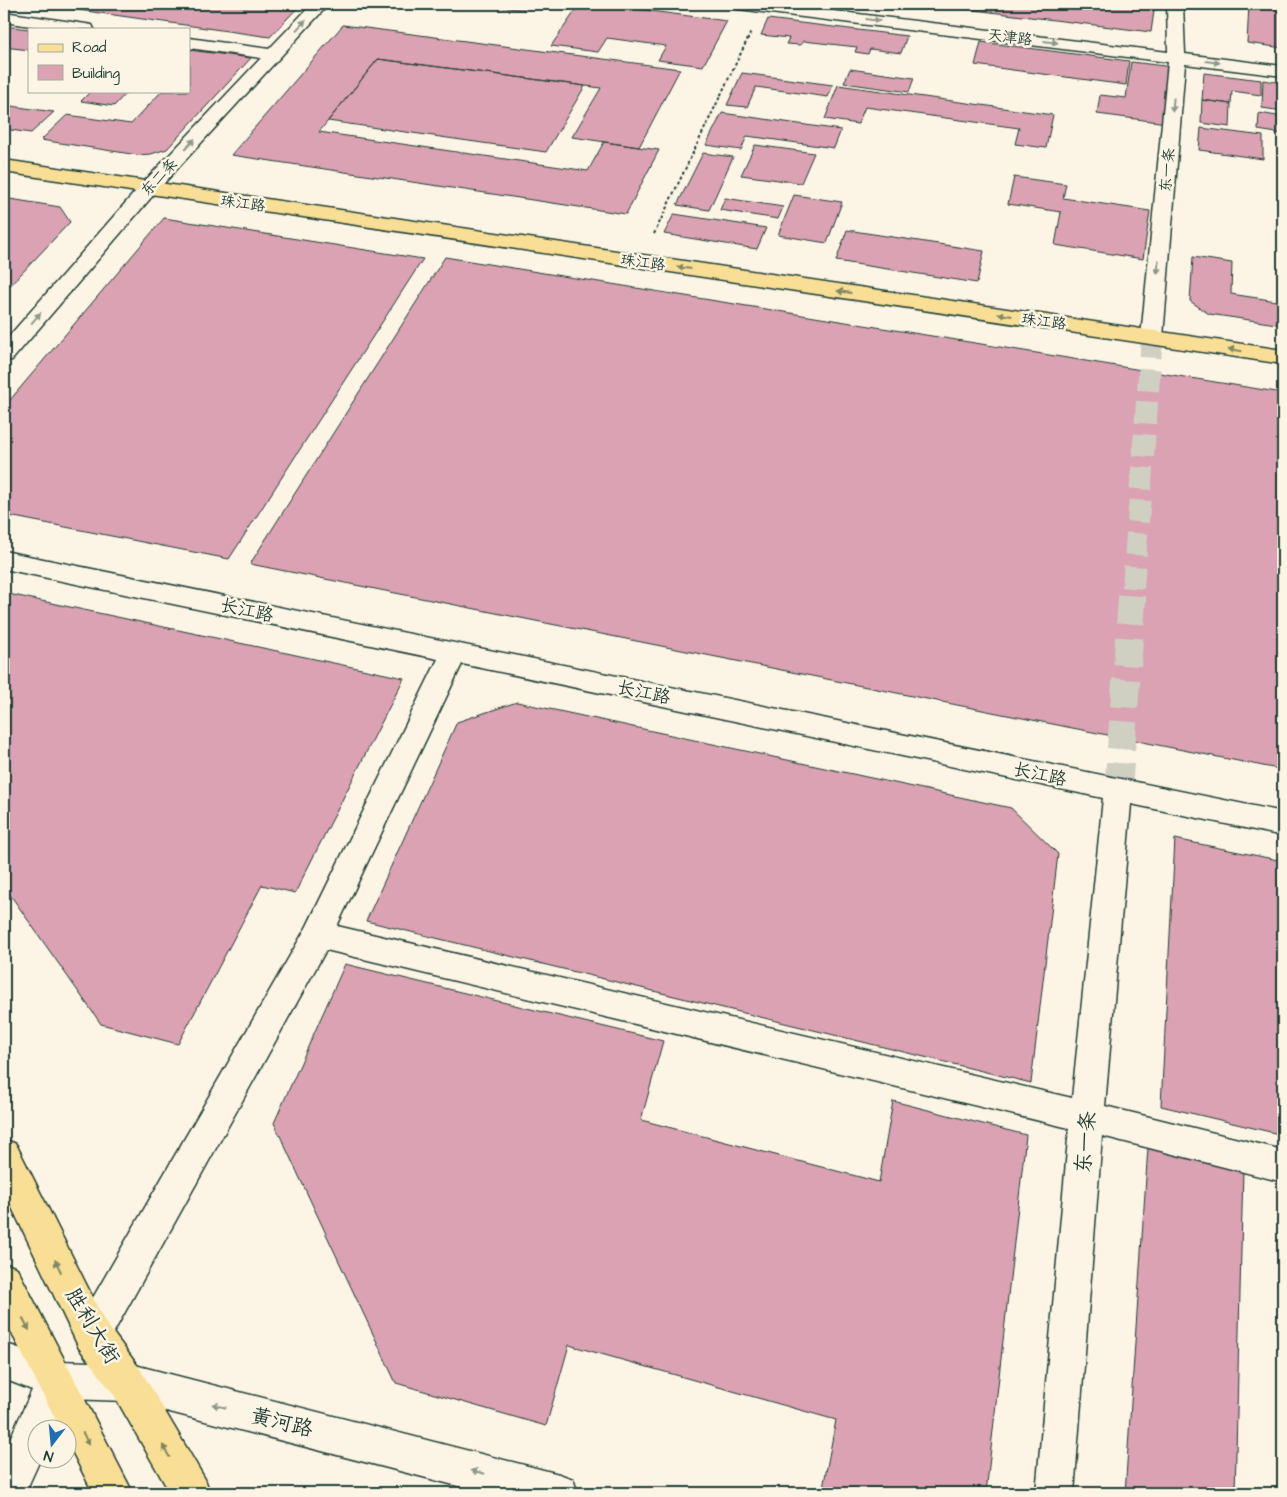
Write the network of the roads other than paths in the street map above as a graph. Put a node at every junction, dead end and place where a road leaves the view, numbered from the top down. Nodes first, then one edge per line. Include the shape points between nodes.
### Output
1 (321, 4) edge
2 (738, 4) edge
3 (1175, 4) edge
4 (4, 17) edge
5 (79, 28) edge
6 (190, 43) edge
7 (273, 55) junction
8 (1177, 57) junction
9 (1283, 71) edge
10 (4, 166) edge
11 (148, 189) junction
12 (1152, 337) junction
13 (4, 355) edge
14 (1283, 357) edge
15 (4, 560) edge
16 (455, 652) junction
17 (1118, 791) junction
18 (1283, 824) edge
19 (318, 935) junction
20 (1087, 1117) junction
21 (4, 1155) edge
22 (1283, 1166) edge
23 (4, 1281) edge
24 (92, 1335) junction
25 (4, 1361) edge
26 (56, 1380) junction
27 (127, 1382) junction
28 (5, 1493) edge
29 (114, 1493) edge
30 (191, 1493) edge
31 (559, 1493) edge
32 (1055, 1493) edge

7 -> 1 street, 东二条
2 -> 8 street, 天津路
3 - 8 street, 东一条
4 - 5 street
6 - 7 street
11 -> 7 street, 东二条
8 -> 9 street, 天津路
8 -> 12 street, 东一条
10 - 11 main road, 珠江路
12 -> 11 main road, 珠江路
13 -> 11 street, 东二条
14 -> 12 main road, 珠江路
15 - 16 street, 长江路
16 - 17 street, 长江路
16 - 19 street
17 - 18 street, 长江路
17 - 20 street, 东一条
19 - 20 street
19 - 24 street
20 - 22 street
20 - 32 street, 东一条
24 -> 21 main road, 胜利大街
23 -> 26 main road
24 - 27 main road, 胜利大街
25 - 26 street, 黄河路
26 - 27 street, 黄河路
26 - 28 street
26 -> 29 main road
30 -> 27 main road, 胜利大街
31 -> 27 street, 黄河路

